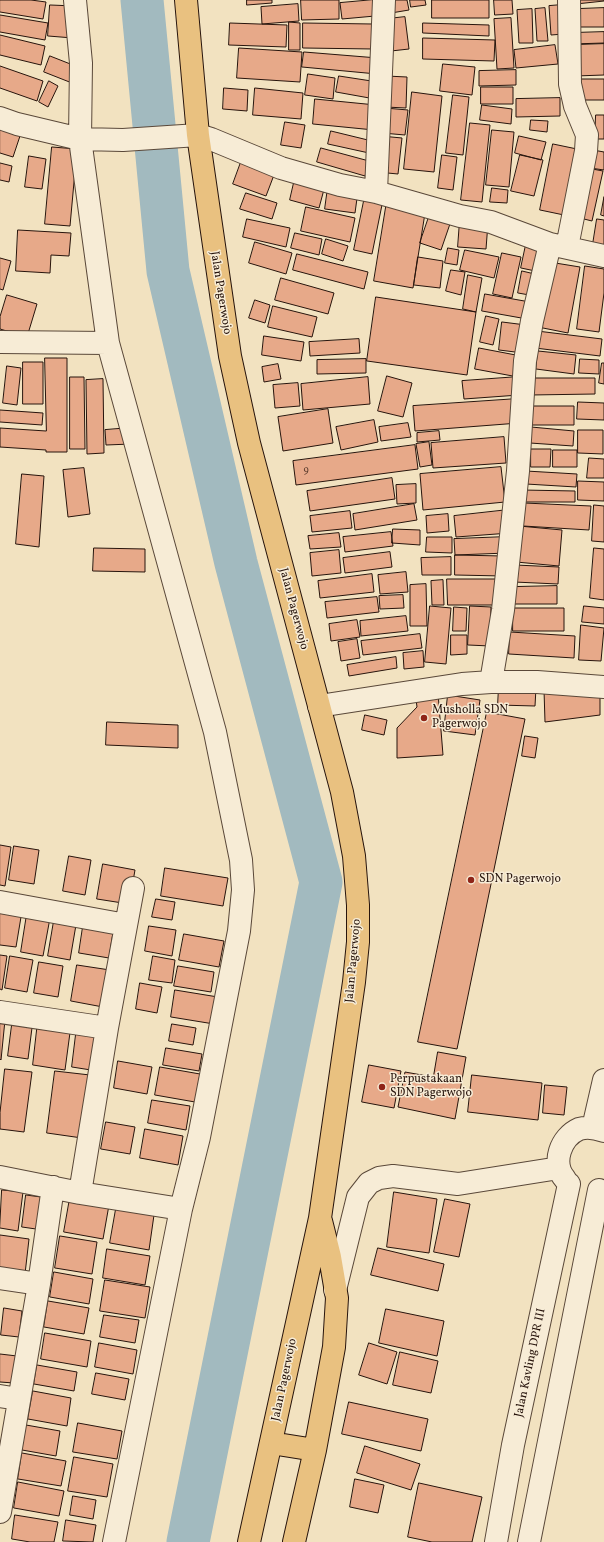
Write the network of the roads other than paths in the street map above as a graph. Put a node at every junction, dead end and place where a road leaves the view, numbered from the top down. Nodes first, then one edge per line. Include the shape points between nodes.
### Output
1 (75, 0) edge
2 (186, 0) edge
3 (384, 0) edge
4 (569, 0) edge
5 (0, 118) edge
6 (191, 135) junction
7 (80, 139) junction
8 (376, 192) junction
9 (559, 246) junction
10 (604, 256) edge
11 (0, 342) edge
12 (108, 343) junction
13 (491, 682) junction
14 (604, 685) edge
15 (319, 706) junction
16 (133, 888) dead end
17 (0, 902) edge
18 (126, 925) junction
19 (0, 1012) edge
20 (107, 1028) junction
21 (604, 1080) edge
22 (599, 1129) edge
23 (564, 1176) junction
24 (0, 1177) edge
25 (53, 1187) junction
26 (602, 1189) edge
27 (80, 1193) junction
28 (180, 1208) junction
29 (320, 1218) junction
30 (0, 1278) edge
31 (39, 1284) junction
32 (335, 1290) junction
33 (9, 1397) edge
34 (271, 1443) junction
35 (314, 1450) junction
36 (0, 1508) edge
37 (114, 1542) edge
38 (248, 1542) edge
39 (294, 1542) edge
40 (496, 1542) edge
41 (528, 1542) edge

1 - 7 street via 80,63
2 - 6 main road, Jalan Pagerwojo
3 - 8 street
4 - 9 street via 570,84 575,106 587,135 586,151
5 - 7 street
6 - 7 street via 123,140
6 - 8 street via 211,139 281,168 340,185
6 - 15 main road, Jalan Pagerwojo via 230,356 249,443
7 - 12 street
8 - 9 street via 460,216 491,222
9 - 10 street
9 - 13 street via 532,321 525,361 518,471 503,610
11 - 12 street
12 - 28 street via 215,732 241,860 243,890 239,931 199,1137
13 - 14 street
13 - 15 street via 462,684
15 - 29 main road, Jalan Pagerwojo via 343,799 354,856 358,905 354,982
16 - 18 street
17 - 18 street
18 - 20 street
19 - 20 street
20 - 27 street
21 - 22 street
22 - 23 street, Jalan Kavling DPR III via 580,1129 569,1135 562,1145 558,1158
23 - 26 street via 578,1190 589,1192
23 - 32 street via 458,1184 393,1176 379,1178 369,1183 358,1197
23 - 40 street, Jalan Kavling DPR III
24 - 25 street
25 - 27 street
25 - 31 street
26 - 41 street
27 - 28 street
28 - 37 street
29 - 32 main road, Jalan Pagerwojo
29 - 34 main road, Jalan Pagerwojo
30 - 31 street
31 - 33 street
32 - 35 main road, Jalan Pagerwojo via 337,1298 334,1347
33 - 36 street
34 - 35 main road
34 - 38 main road, Jalan Pagerwojo
35 - 39 main road, Jalan Pagerwojo

